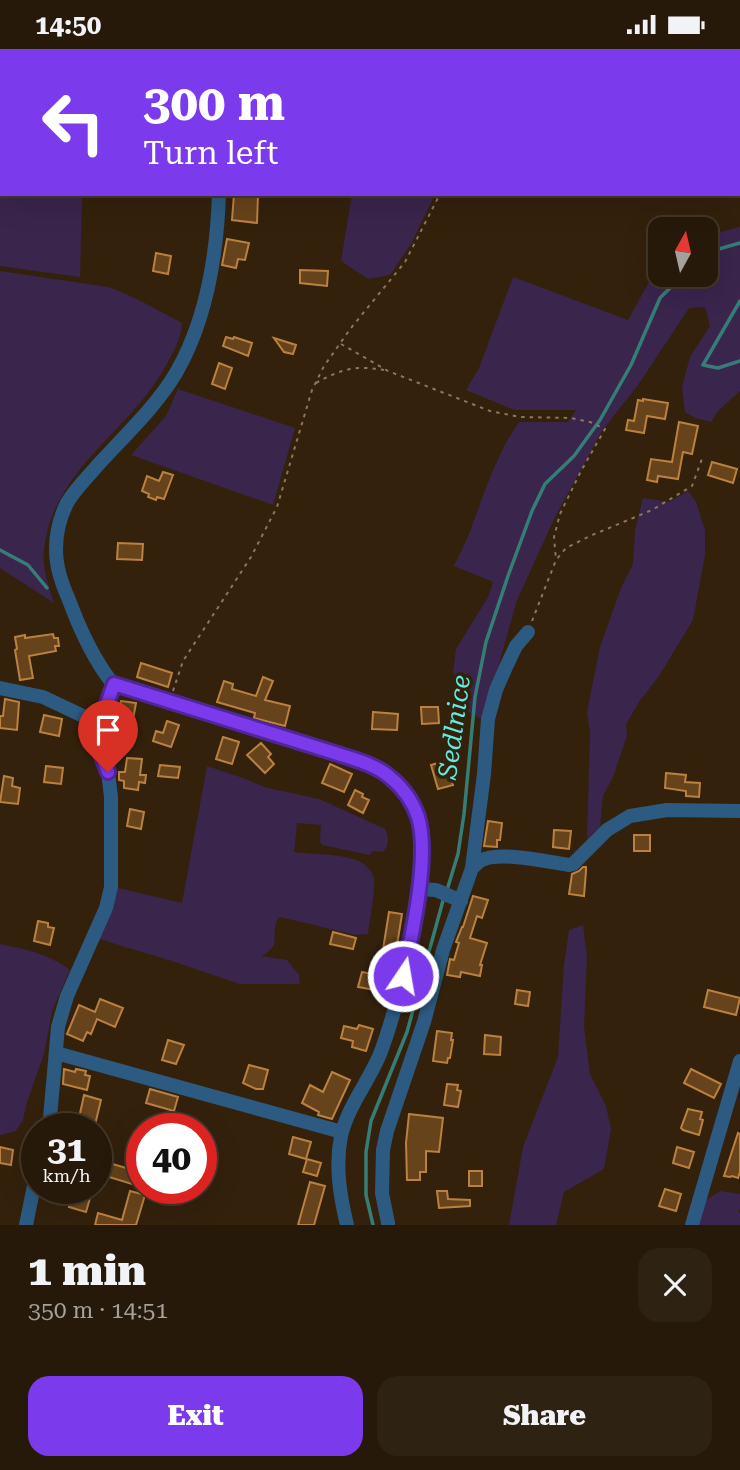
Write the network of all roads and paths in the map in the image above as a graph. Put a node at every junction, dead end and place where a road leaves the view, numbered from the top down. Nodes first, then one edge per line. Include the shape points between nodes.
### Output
1 (219, 196) edge
2 (439, 196) edge
3 (340, 343) junction
4 (388, 370) junction
5 (315, 384) junction
6 (703, 456) dead end
7 (556, 560) junction
8 (528, 632) joint
9 (114, 684) junction
10 (0, 688) edge
11 (170, 702) junction
12 (100, 724) junction
13 (740, 811) edge
14 (472, 868) junction
15 (419, 889) junction
16 (458, 899) junction
17 (56, 1053) junction
18 (740, 1061) edge
19 (50, 1113) edge
20 (342, 1132) junction
21 (30, 1204) edge
22 (388, 1223) dead end
23 (26, 1225) edge
24 (347, 1225) edge
25 (692, 1225) edge

1 - 9 street via 213,261 188,350 161,397 74,492 60,523 56,550 60,577 101,669
2 - 3 path via 405,262
3 - 4 path
3 - 5 path
4 - 5 path via 349,369
4 - 7 path via 490,411 571,418 605,429 560,515 554,537
5 - 11 path via 277,507 251,557 183,661
6 - 7 path via 692,486 652,510 566,548
7 - 8 path
8 - 14 street via 506,667 488,719
9 - 11 street
9 - 12 street
10 - 12 street via 43,697
11 - 15 street via 338,754 392,778 418,818 422,841
12 - 17 street via 111,797 111,887 67,996
13 - 14 street via 639,813 607,830 573,864 500,857 480,860
14 - 16 street
15 - 16 street
15 - 20 street via 388,1030
16 - 22 street via 387,1131 382,1193
17 - 19 street
17 - 20 street
18 - 25 street
20 - 24 street via 338,1171
21 - 23 street

